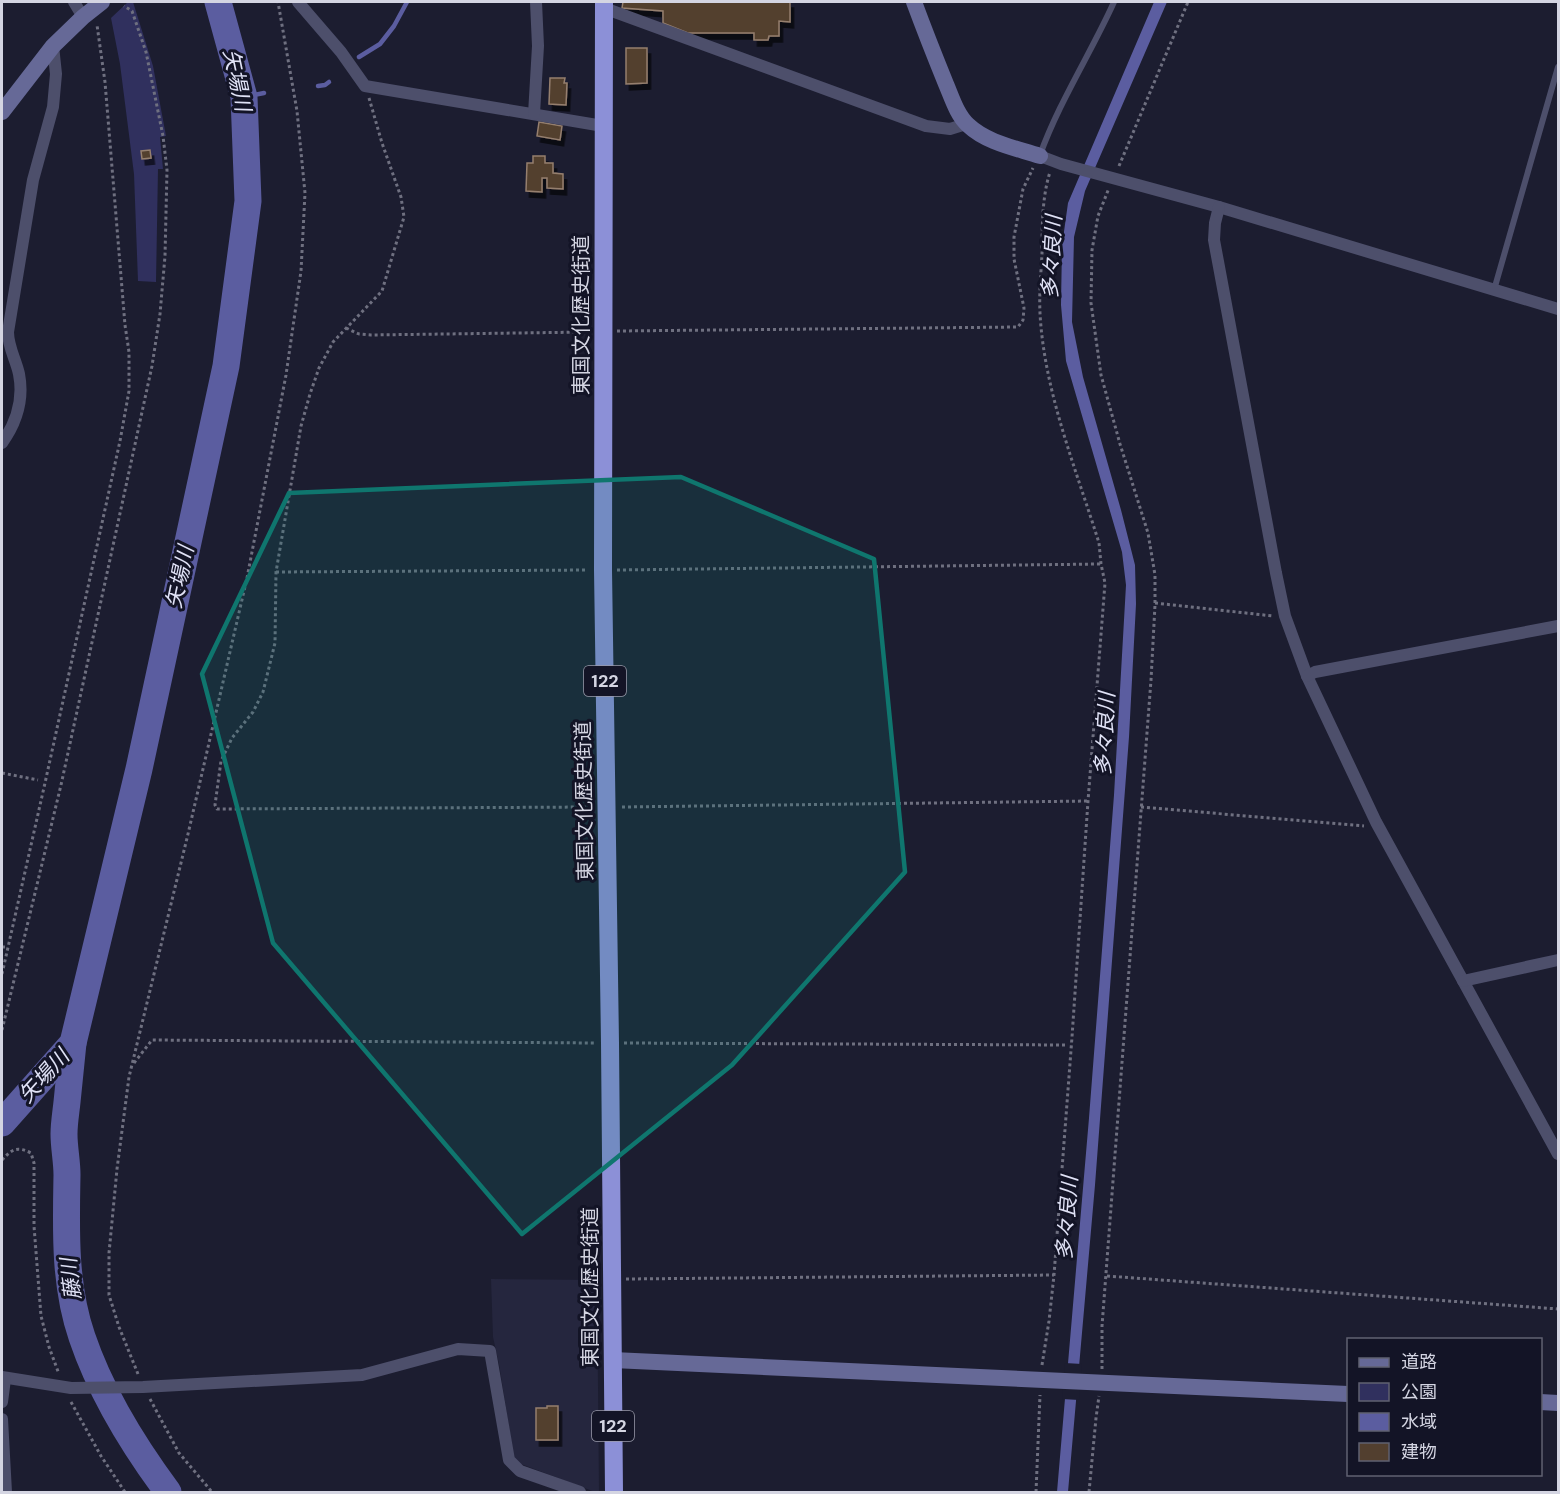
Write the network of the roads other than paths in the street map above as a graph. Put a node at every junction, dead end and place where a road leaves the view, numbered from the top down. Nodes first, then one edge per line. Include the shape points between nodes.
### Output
1 (74, 2) edge
2 (298, 2) edge
3 (536, 2) edge
4 (914, 2) edge
5 (1114, 2) edge
6 (604, 5) edge
7 (93, 9) edge
8 (53, 46) junction
9 (1558, 68) edge
10 (2, 112) edge
11 (534, 114) junction
12 (966, 124) junction
13 (603, 126) junction
14 (1052, 160) junction
15 (1219, 207) junction
16 (1494, 291) junction
17 (1558, 309) edge
18 (5, 333) edge
19 (2, 443) edge
20 (1558, 626) edge
21 (1307, 676) junction
22 (1558, 960) edge
23 (1463, 981) junction
24 (1558, 1154) edge
25 (613, 1360) junction
26 (3, 1378) edge
27 (1347, 1394) edge
28 (2, 1402) edge
29 (1542, 1402) edge
30 (1558, 1403) edge
31 (2, 1419) edge
32 (6, 1492) edge
33 (580, 1492) edge
34 (614, 1492) edge

1 - 7 street
2 - 11 street via 342,52 365,86
3 - 11 street
4 - 12 street
5 - 14 lane via 1049,130
6 - 12 street via 926,126 950,129
6 - 13 highway, 東国文化歴史街道 / 122
7 - 8 street
8 - 10 street
8 - 18 street via 53,107 33,180
9 - 16 lane
11 - 13 street
12 - 14 street via 1003,145
13 - 25 highway, 東国文化歴史街道 / 122 via 603,570
14 - 15 street
15 - 16 street
15 - 21 street via 1214,240 1276,573 1286,618
16 - 17 street
18 - 19 street via 19,375 19,407
20 - 21 street
21 - 23 street via 1376,822
22 - 23 street
23 - 24 street
25 - 27 street
25 - 34 highway, 東国文化歴史街道 / 122
26 - 28 street
26 - 33 street via 67,1388 362,1375 458,1349 490,1351 509,1460 520,1471
29 - 30 street
31 - 32 street

